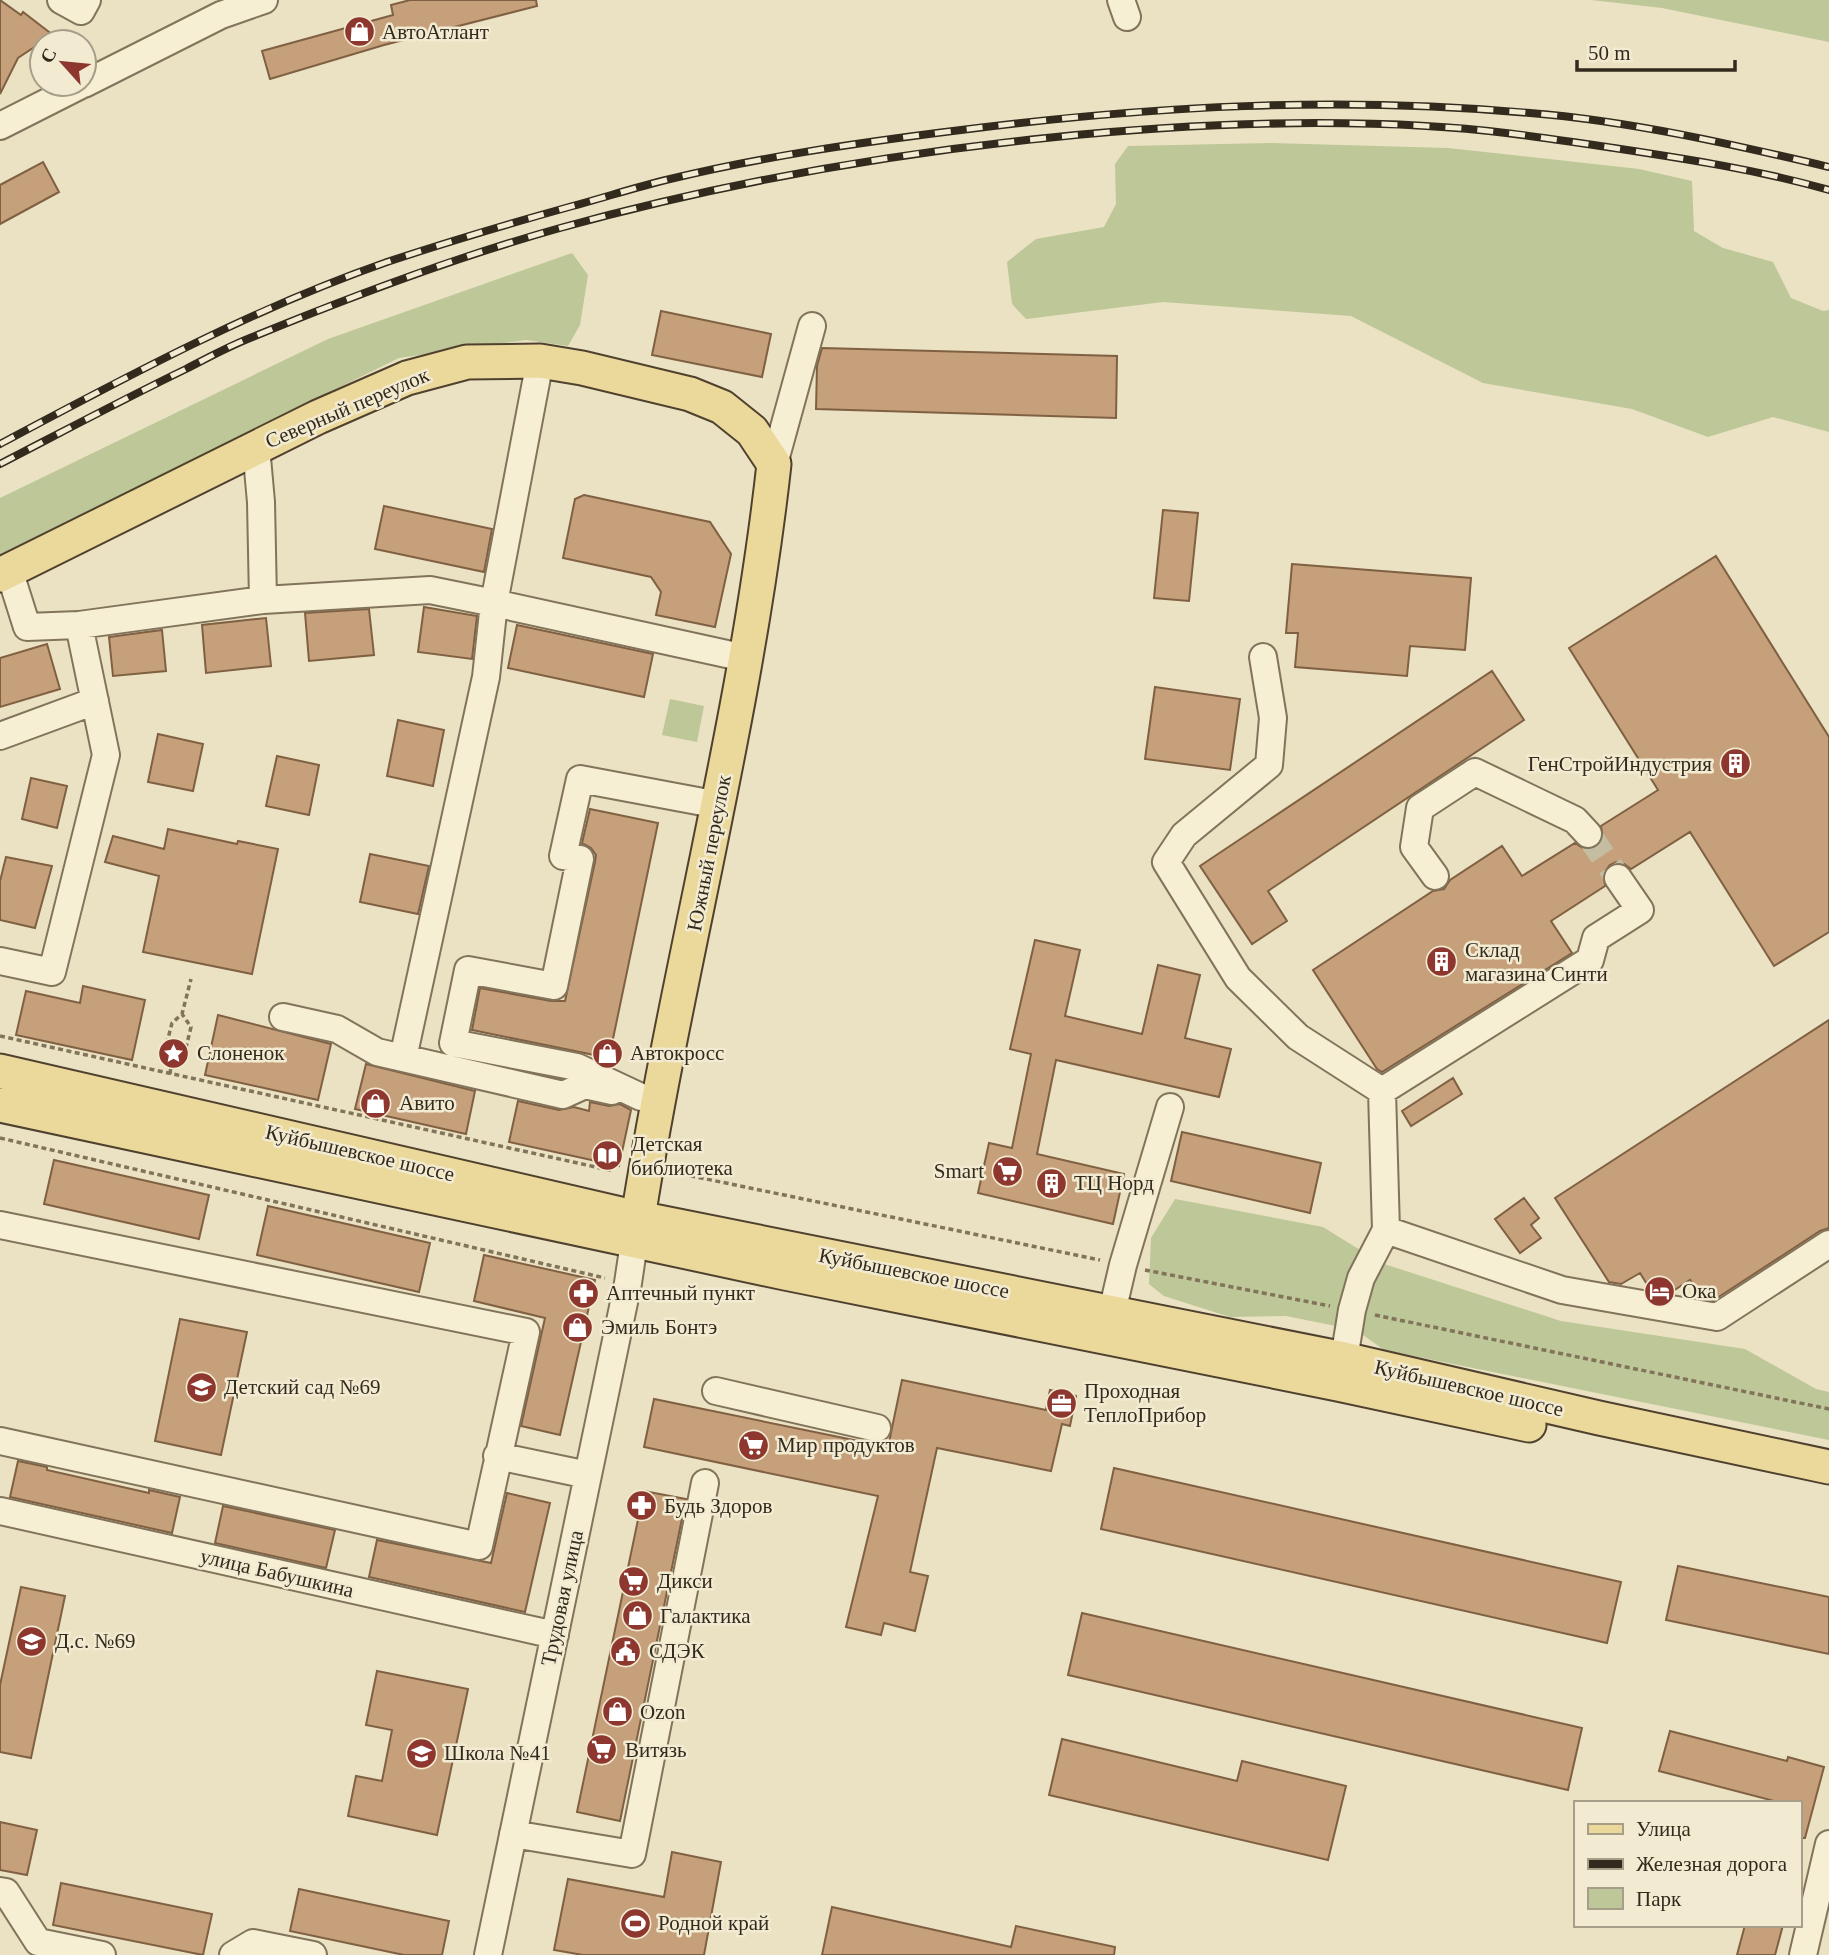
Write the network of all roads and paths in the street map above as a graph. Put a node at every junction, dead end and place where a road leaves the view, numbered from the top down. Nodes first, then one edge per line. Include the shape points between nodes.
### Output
1 (61, 0) edge
2 (87, 0) edge
3 (264, 0) edge
4 (211, 8) edge
5 (98, 76) edge
6 (56, 98) edge
7 (0, 126) edge
8 (812, 326) dead end
9 (540, 360) junction
10 (256, 447) junction
11 (774, 464) junction
12 (5, 572) edge
13 (263, 600) junction
14 (494, 603) junction
15 (79, 625) junction
16 (1263, 657) dead end
17 (745, 658) junction
18 (95, 701) junction
19 (0, 736) edge
20 (719, 805) junction
21 (1588, 834) tunnel mouth
22 (1435, 876) dead end
23 (1618, 878) tunnel mouth
24 (0, 961) edge
25 (191, 979) dead end
26 (182, 1014) junction
27 (282, 1017) dead end
28 (0, 1036) edge
29 (403, 1058) junction
30 (171, 1066) junction
31 (0, 1071) edge
32 (170, 1074) junction
33 (1382, 1091) junction
34 (650, 1098) junction
35 (0, 1105) edge
36 (1170, 1107) dead end
37 (0, 1138) edge
38 (614, 1171) dead end
39 (682, 1174) dead end
40 (0, 1225) edge
41 (636, 1229) junction
42 (1386, 1230) junction
43 (1829, 1244) edge
44 (1123, 1265) junction
45 (610, 1279) dead end
46 (1352, 1310) junction
47 (1112, 1312) junction
48 (1344, 1359) junction
49 (716, 1391) dead end
50 (1829, 1409) edge
51 (877, 1428) dead end
52 (0, 1441) edge
53 (497, 1456) junction
54 (1829, 1467) edge
55 (588, 1475) junction
56 (705, 1483) dead end
57 (1829, 1490) edge
58 (0, 1511) edge
59 (555, 1635) junction
60 (513, 1834) junction
61 (1829, 1844) edge
62 (0, 1891) edge
63 (102, 1955) edge
64 (233, 1955) edge
65 (313, 1955) edge
66 (488, 1955) edge
67 (1803, 1955) edge

1 - 2 street via 81,10
3 - 4 street
4 - 5 street
6 - 7 street
8 - 11 street
9 - 10 main road, Северный переулок via 467,362 407,378
9 - 11 main road, Северный переулок via 690,394 722,407 752,431
9 - 14 street
10 - 12 main road, Северный переулок
10 - 13 street
11 - 17 main road, Южный переулок via 765,550
12 - 15 street via 27,628
13 - 14 street via 430,590
13 - 15 street
14 - 17 street
14 - 29 street via 486,677
15 - 18 street
16 - 33 street via 1273,718 1269,765 1184,835 1167,862 1238,978 1297,1037
17 - 20 main road, Южный переулок
18 - 19 street
18 - 24 street via 106,755 62,975
20 - 34 main road, Южный переулок
20 - 34 street via 580,779 563,856 580,859 554,986 468,970 453,1042 577,1067
21 - 22 street via 1575,821 1475,772 1420,808 1414,847
23 - 33 street via 1640,910 1596,938 1590,960
25 - 26 path
26 - 30 path via 172,1023 163,1058
26 - 30 path via 191,1027 183,1060
27 - 29 street via 337,1029 377,1052
28 - 32 path
29 - 34 street via 563,1095 585,1086
30 - 32 path
31 - 41 main road, Куйбышевское шоссе
32 - 38 path
33 - 42 street
34 - 41 main road, Южный переулок
35 - 41 main road, Куйбышевское шоссе
36 - 44 street
37 - 45 path
39 - 44 path
40 - 53 street via 526,1332
41 - 47 main road, Куйбышевское шоссе
41 - 55 street, Трудовая улица
41 - 57 main road, Куйбышевское шоссе via 875,1292 1351,1387
42 - 43 street via 1562,1290 1717,1317
42 - 46 street via 1361,1278
44 - 46 path
44 - 47 street
46 - 48 street
46 - 50 path
47 - 48 main road, Куйбышевское шоссе
48 - 54 main road, Куйбышевское шоссе
49 - 51 street
52 - 53 street via 480,1546
53 - 55 street
55 - 59 street, Трудовая улица
56 - 60 street via 632,1854
58 - 59 street, улица Бабушкина
59 - 60 street, Трудовая улица
60 - 66 street, Трудовая улица
61 - 67 street
62 - 63 street via 6,1892 38,1942
64 - 65 street via 253,1943

